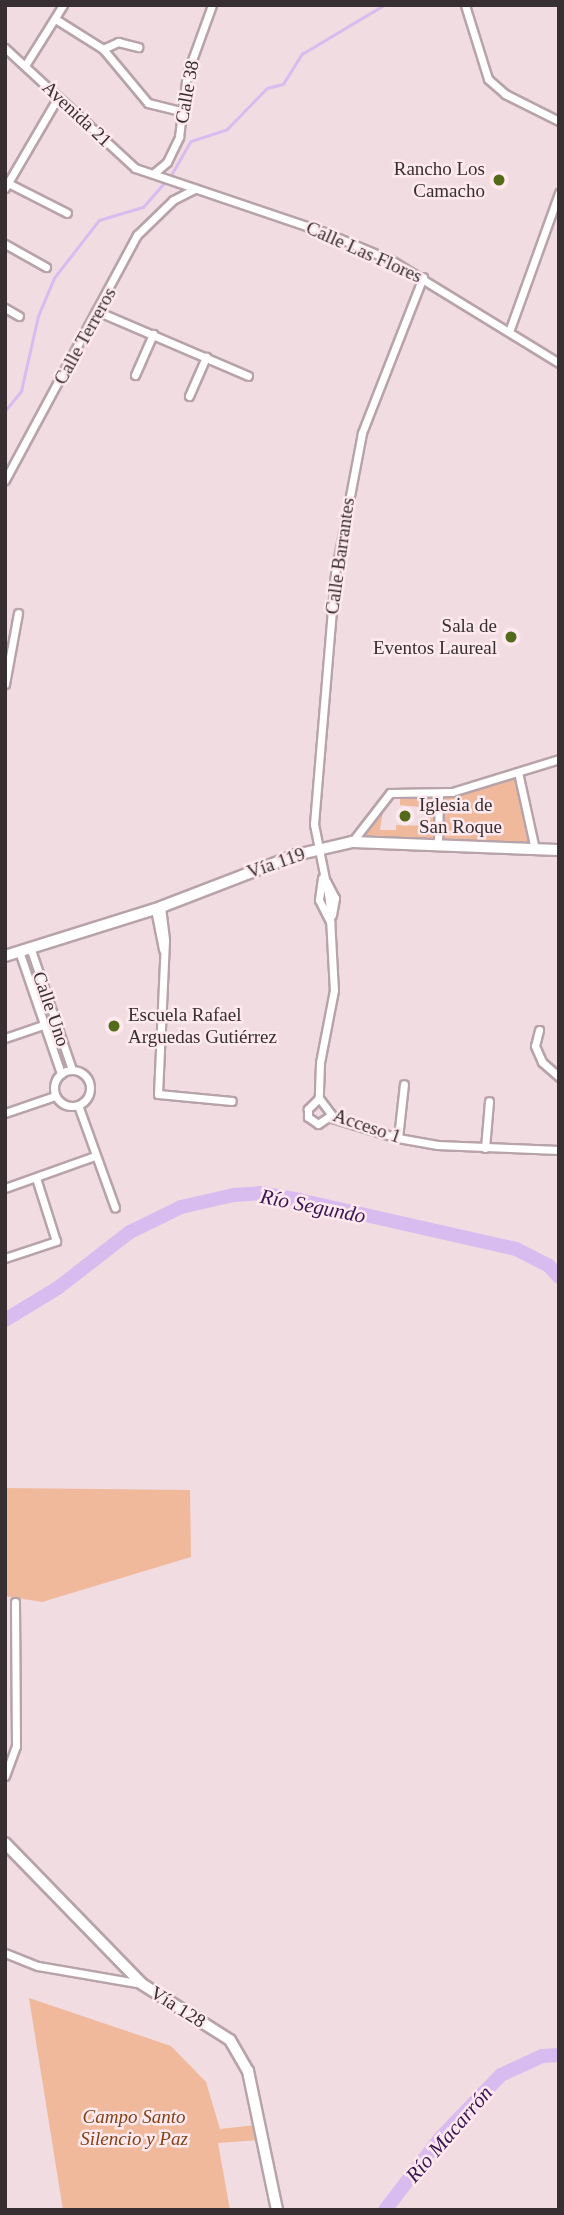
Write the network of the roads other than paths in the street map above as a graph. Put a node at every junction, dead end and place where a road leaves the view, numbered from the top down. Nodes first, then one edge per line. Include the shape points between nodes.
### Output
1 (64, 5) edge
2 (212, 5) edge
3 (465, 5) edge
4 (57, 20) junction
5 (5, 47) edge
6 (138, 47) dead end
7 (103, 49) junction
8 (26, 64) junction
9 (57, 99) junction
10 (183, 113) junction
11 (559, 121) edge
12 (157, 174) junction
13 (174, 181) junction
14 (7, 185) edge
15 (195, 189) junction
16 (559, 193) edge
17 (173, 200) junction
18 (67, 213) dead end
19 (5, 244) edge
20 (46, 267) dead end
21 (423, 276) junction
22 (5, 308) edge
23 (99, 312) junction
24 (19, 316) dead end
25 (510, 330) junction
26 (153, 334) junction
27 (206, 357) junction
28 (559, 363) edge
29 (135, 375) dead end
30 (248, 376) dead end
31 (189, 396) dead end
32 (5, 480) edge
33 (18, 613) dead end
34 (6, 678) edge
35 (559, 759) edge
36 (518, 772) junction
37 (439, 793) junction
38 (352, 842) junction
39 (438, 843) junction
40 (317, 848) junction
41 (535, 849) junction
42 (559, 850) edge
43 (158, 908) junction
44 (30, 947) junction
45 (19, 951) junction
46 (5, 956) edge
47 (55, 1021) junction
48 (44, 1025) junction
49 (539, 1030) dead end
50 (5, 1038) edge
51 (72, 1070) junction
52 (61, 1074) junction
53 (559, 1077) edge
54 (404, 1084) dead end
55 (55, 1096) junction
56 (319, 1098) junction
57 (232, 1101) dead end
58 (489, 1101) dead end
59 (78, 1105) junction
60 (5, 1113) edge
61 (330, 1116) junction
62 (398, 1138) junction
63 (485, 1147) junction
64 (559, 1150) edge
65 (95, 1156) junction
66 (36, 1178) junction
67 (5, 1188) edge
68 (115, 1208) dead end
69 (5, 1258) edge
70 (15, 1601) dead end
71 (5, 1776) edge
72 (5, 1843) edge
73 (5, 1953) edge
74 (142, 1984) junction
75 (277, 2210) edge

1 - 4 street
2 - 10 street, Calle 38 via 187,74
3 - 11 street via 488,79 505,94
4 - 7 street
4 - 8 street
5 - 8 street, Avenida 21
6 - 7 street via 118,42
7 - 10 street via 148,103
8 - 9 street, Avenida 21
9 - 12 street, Avenida 21 via 135,168
9 - 14 street
10 - 12 street, Calle 38 via 172,153
12 - 13 street, Calle Las Flores
13 - 15 street, Calle Las Flores
13 - 17 street
14 - 18 street
15 - 17 street, Calle Terreros
15 - 21 street, Calle Las Flores via 324,232
16 - 25 street
17 - 23 street, Calle Terreros via 137,235
19 - 20 street
21 - 25 street, Calle Las Flores
21 - 40 street, Calle Barrantes via 373,398 351,475 335,574 314,824
22 - 24 street
23 - 26 street
23 - 32 street, Calle Terreros
25 - 28 street, Calle Las Flores
26 - 27 street
26 - 29 street
27 - 30 street
27 - 31 street
33 - 34 street
35 - 36 street
36 - 37 street
36 - 41 street
37 - 38 street via 390,793
37 - 39 street
38 - 39 main road, Vía 119
38 - 40 main road, Vía 119
39 - 41 main road, Vía 119
40 - 43 main road, Vía 119
40 - 56 street, Acceso 1 via 330,923 333,1013 320,1063
41 - 42 main road, Vía 119
43 - 44 main road, Vía 119
43 - 57 street via 163,950 158,1094
44 - 45 main road, Vía 119
44 - 47 street, Calle Uno
45 - 46 main road, Vía 119
45 - 48 street, Calle Uno
47 - 48 street
47 - 51 street, Calle Uno
48 - 50 street
48 - 52 street, Calle Uno
49 - 53 street via 535,1046 542,1062
51 - 52 street
51 - 59 street via 82,1074 90,1088
52 - 55 street via 54,1084
54 - 62 street
55 - 59 street via 62,1104
55 - 60 street
56 - 61 street, Acceso 1
56 - 61 street via 308,1109 308,1117 318,1124
58 - 63 street
59 - 65 street
61 - 62 street, Acceso 1
62 - 63 street, Acceso 1
63 - 64 street, Acceso 1
65 - 66 street
65 - 68 street
66 - 67 street
66 - 69 street via 56,1241
70 - 71 street via 16,1746
72 - 74 main road, Vía 128
73 - 74 street via 38,1966
74 - 75 main road, Vía 128 via 230,2040 236,2050 248,2071

